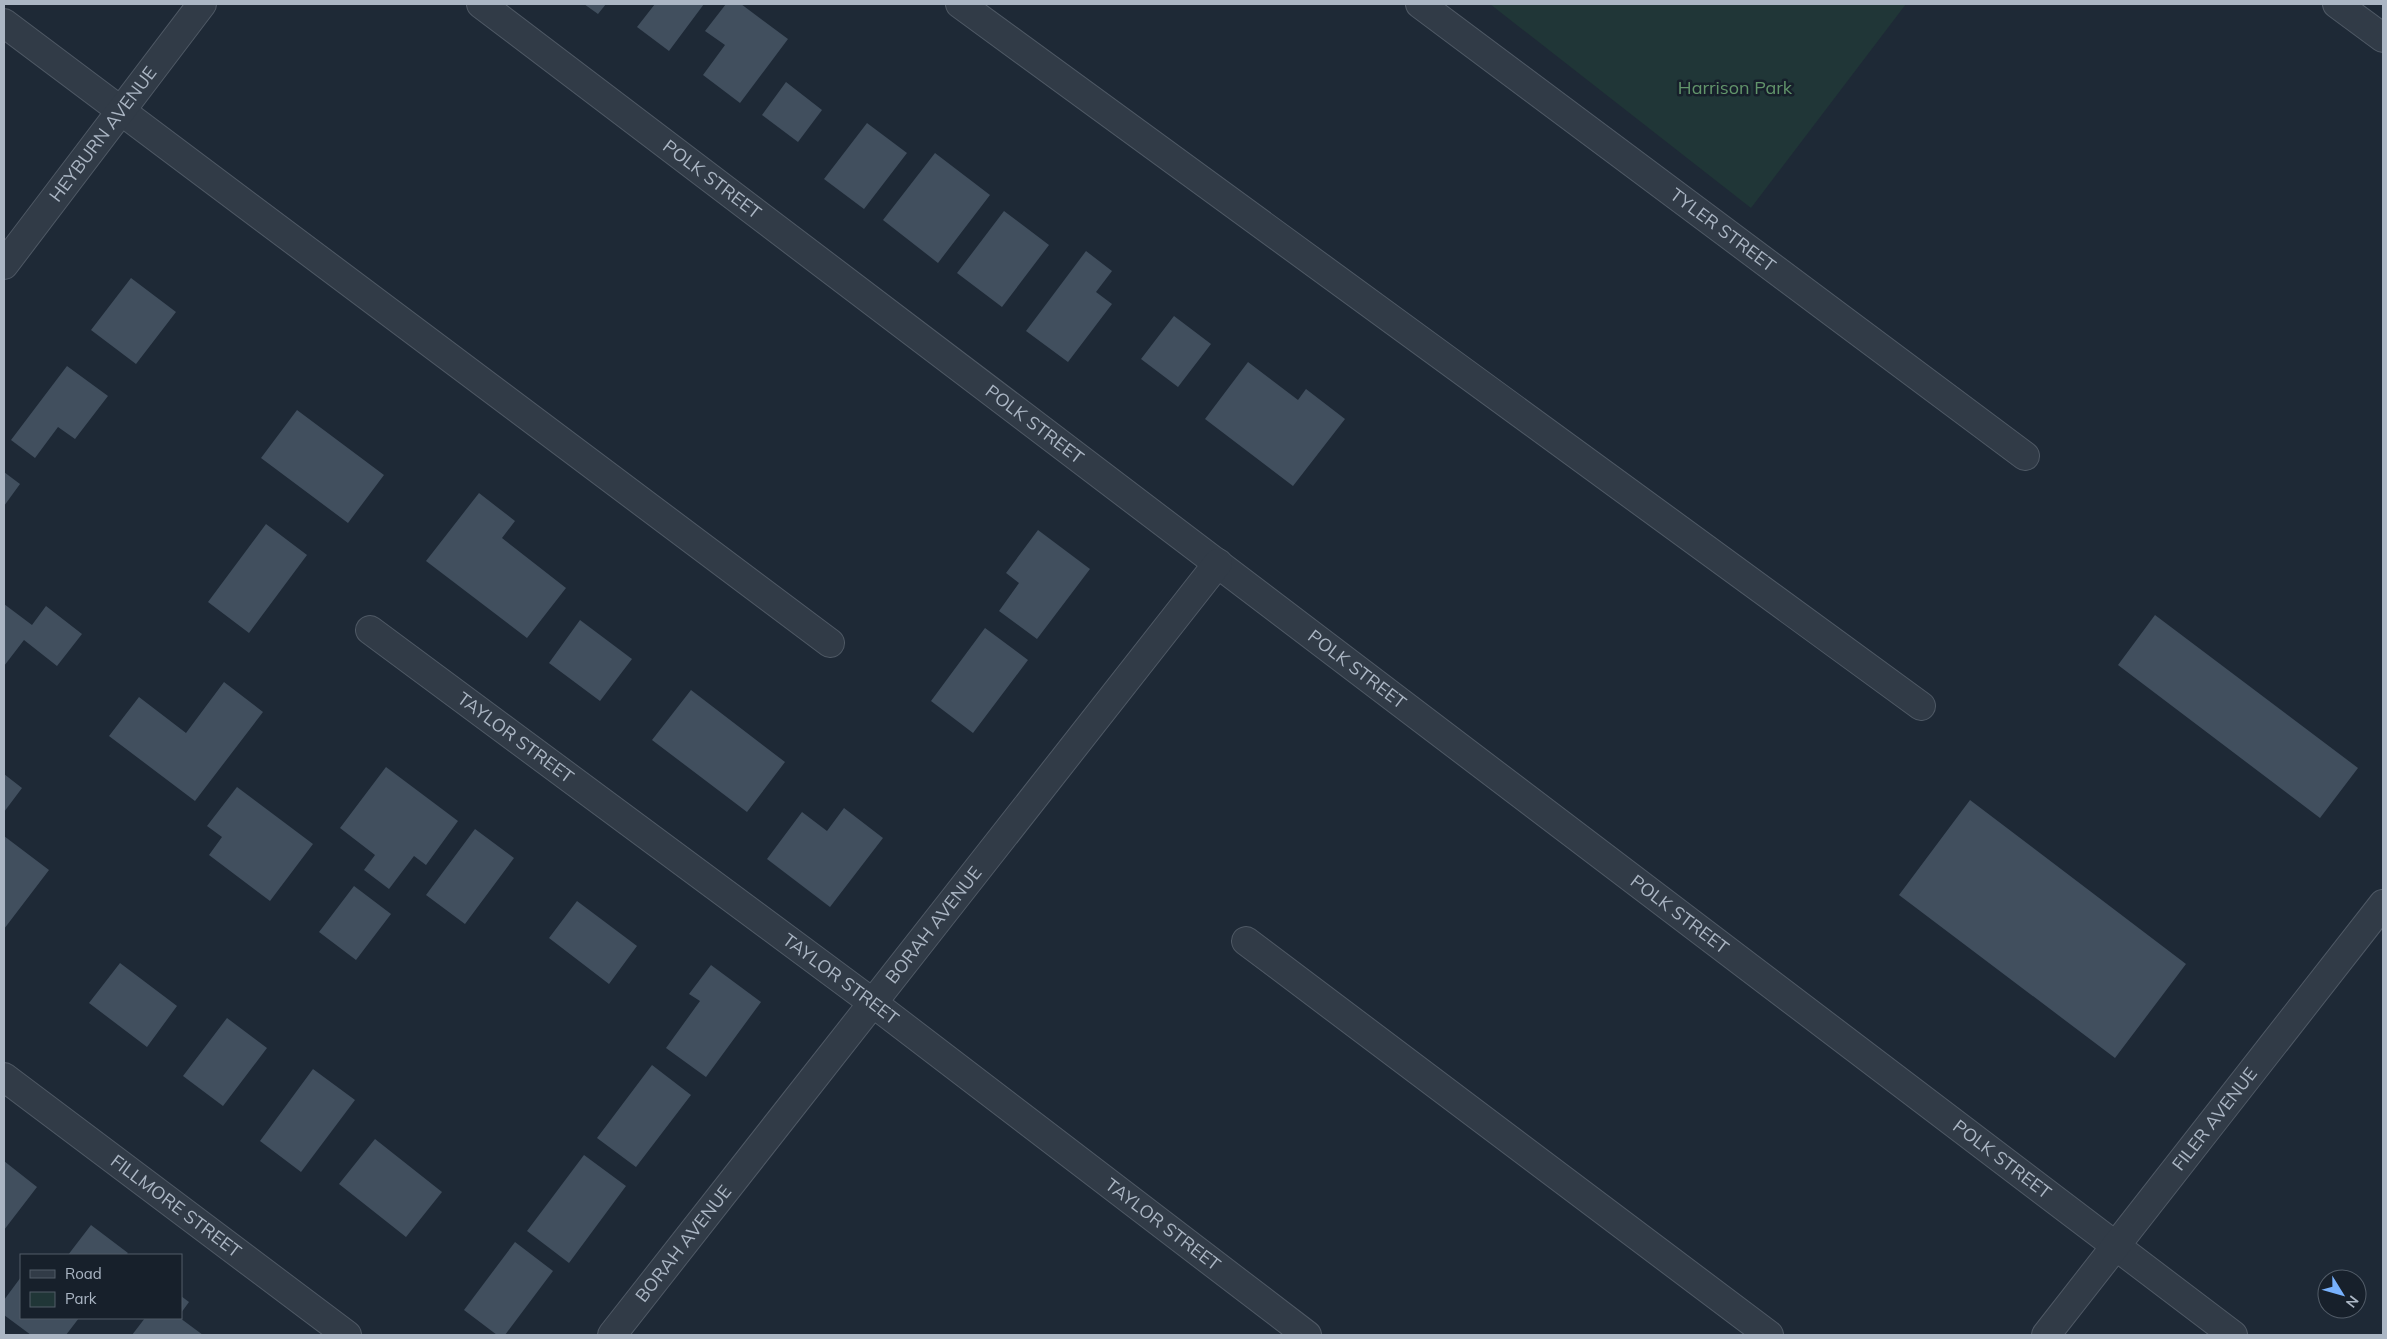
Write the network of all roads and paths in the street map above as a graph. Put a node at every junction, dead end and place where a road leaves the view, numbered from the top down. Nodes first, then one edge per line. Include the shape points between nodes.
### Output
1 (202, 4) edge
2 (481, 4) edge
3 (960, 4) edge
4 (1420, 4) edge
5 (2337, 4) edge
6 (4, 23) edge
7 (2383, 38) edge
8 (122, 111) junction
9 (4, 265) edge
10 (2025, 456) dead end
11 (1218, 562) junction
12 (370, 630) dead end
13 (830, 643) dead end
14 (1921, 706) dead end
15 (2383, 904) edge
16 (1246, 941) dead end
17 (873, 1003) junction
18 (4, 1077) edge
19 (2115, 1246) junction
20 (347, 1335) edge
21 (612, 1335) edge
22 (1307, 1335) edge
23 (1769, 1335) edge
24 (2046, 1335) edge
25 (2233, 1335) edge

1 - 8 street, HEYBURN AVENUE
2 - 11 street, POLK STREET
3 - 14 street
4 - 10 street, TYLER STREET
5 - 7 street
6 - 8 street
8 - 9 street, HEYBURN AVENUE
8 - 13 street
11 - 17 street, BORAH AVENUE
11 - 19 street, POLK STREET
12 - 17 street, TAYLOR STREET
15 - 19 street, FILER AVENUE
16 - 23 street
17 - 21 street, BORAH AVENUE
17 - 22 street, TAYLOR STREET
18 - 20 street, FILLMORE STREET
19 - 24 street, FILER AVENUE
19 - 25 street, POLK STREET

